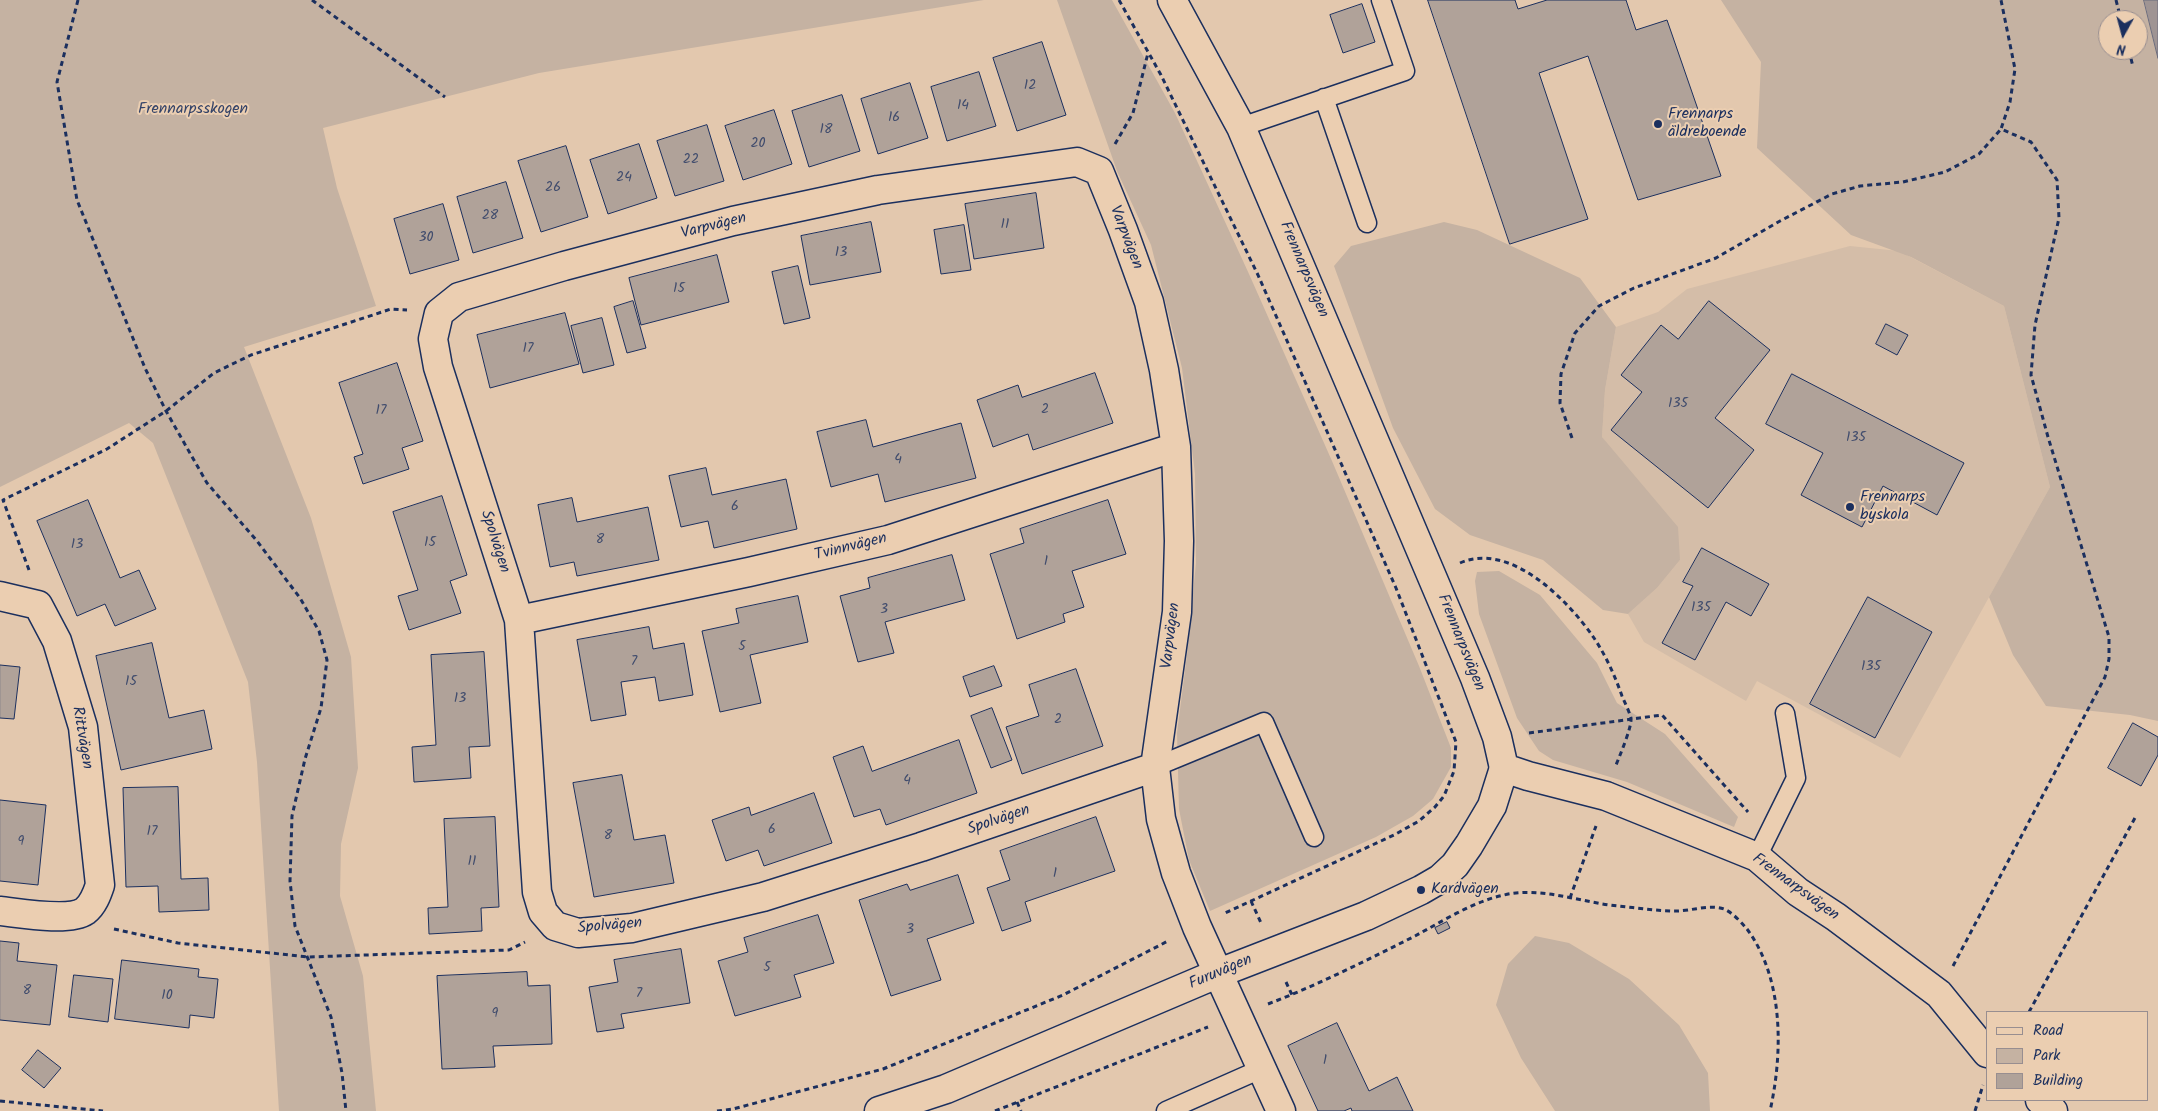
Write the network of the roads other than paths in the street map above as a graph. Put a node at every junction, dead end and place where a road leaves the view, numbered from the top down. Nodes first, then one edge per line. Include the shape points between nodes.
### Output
1 (1172, 0) edge
2 (1381, 0) edge
3 (1324, 98) junction
4 (1241, 127) junction
5 (1367, 223) dead end
6 (439, 313) joint
7 (1176, 447) junction
8 (0, 596) edge
9 (519, 620) junction
10 (1785, 713) dead end
11 (1155, 767) junction
12 (1504, 768) junction
13 (1314, 837) dead end
14 (1763, 846) junction
15 (0, 910) edge
16 (1219, 973) junction
17 (1986, 1052) edge
18 (1261, 1069) junction
19 (2041, 1101) edge
20 (879, 1111) edge
21 (1166, 1111) edge
22 (1281, 1111) edge
23 (2053, 1111) edge

1 - 4 street, Frennarpsvägen
2 - 3 lane via 1405,71
3 - 4 lane
3 - 5 lane
4 - 12 street, Frennarpsvägen via 1432,575 1498,737
6 - 7 street, Varpvägen via 459,297 743,219 878,190 1077,162 1099,171 1149,302
6 - 9 street, Spolvägen via 432,339 438,367
7 - 9 street, Tvinnvägen via 888,540
7 - 11 street, Varpvägen via 1177,612
8 - 15 street, Rittvägen via 38,605 57,642 83,727 100,885 84,912 58,917
9 - 11 street, Spolvägen via 537,892 543,912 555,926 578,934 632,928 763,897 922,847
10 - 14 lane via 1796,778
11 - 13 lane via 1264,722
11 - 16 street, Varpvägen via 1161,819 1176,873
12 - 14 street, Frennarpsvägen via 1606,796
12 - 16 street, Furuvägen via 1492,806 1470,845 1440,879 1366,916
14 - 17 street, Frennarpsvägen via 1798,892 1939,994
16 - 18 street
16 - 20 street, Furuvägen via 954,1086
18 - 21 lane
18 - 22 street
19 - 23 street

